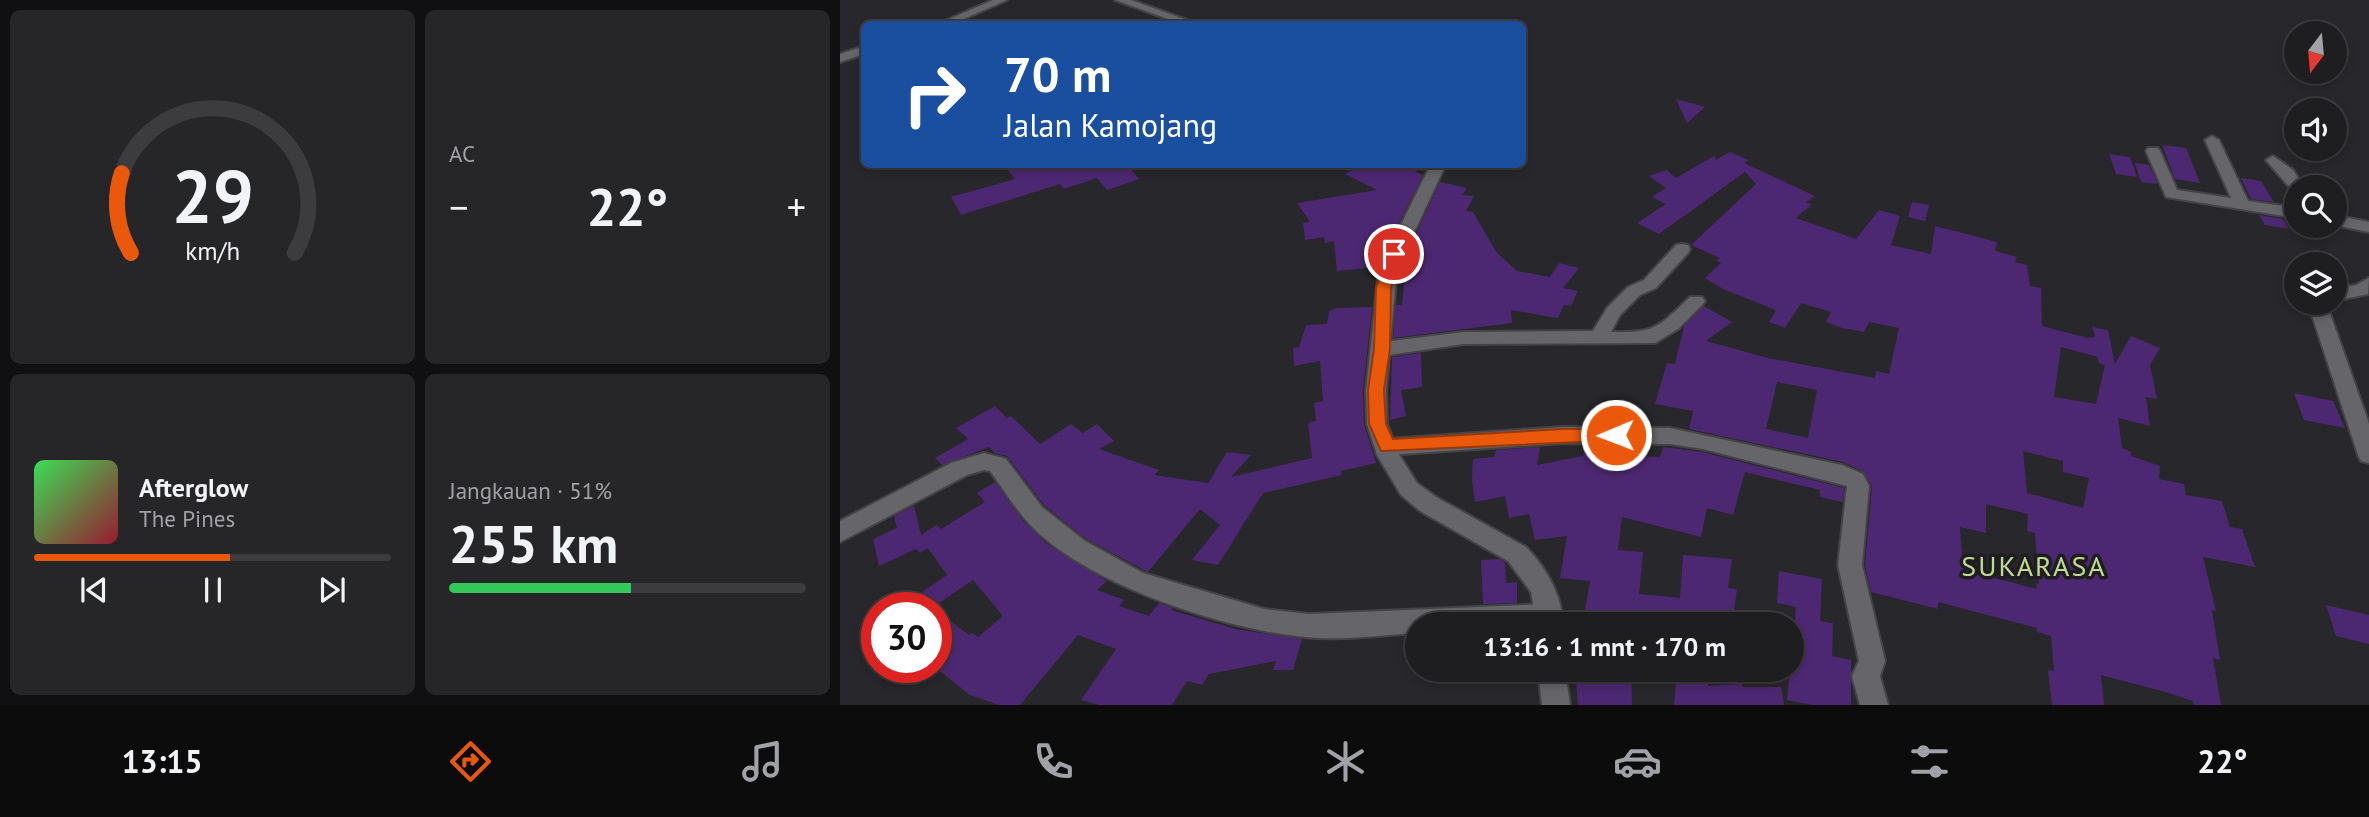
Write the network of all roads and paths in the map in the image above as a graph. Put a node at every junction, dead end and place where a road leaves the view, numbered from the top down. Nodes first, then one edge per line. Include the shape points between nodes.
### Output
1 (1002, 0) edge
2 (1120, 0) edge
3 (951, 21) edge
4 (1183, 21) edge
5 (861, 51) edge
6 (840, 58) edge
7 (2212, 140) dead end
8 (2153, 151) dead end
9 (2273, 160) dead end
10 (1437, 168) edge
11 (2289, 175) edge
12 (2241, 203) junction
13 (2284, 210) edge
14 (2347, 223) edge
15 (2369, 227) edge
16 (1682, 249) dead end
17 (2367, 288) edge
18 (2347, 292) edge
19 (1696, 300) dead end
20 (2321, 315) edge
21 (1598, 339) junction
22 (1382, 349) junction
23 (1387, 447) junction
24 (2369, 455) edge
25 (840, 532) edge
26 (1548, 612) edge
27 (1405, 624) edge
28 (1553, 682) edge
29 (1556, 705) edge
30 (1874, 705) edge

1 - 3 street
2 - 4 street
5 - 6 street
7 - 12 street
8 - 12 street via 2171,194
9 - 11 street
10 - 22 street via 1388,269
12 - 13 street
14 - 15 street
16 - 21 street via 1650,284 1634,291 1613,312
17 - 18 street
19 - 21 street via 1657,336 1634,341
20 - 24 street
21 - 22 street via 1464,338
22 - 23 street via 1377,424
23 - 26 street via 1409,489 1517,554 1538,579
23 - 30 street via 1563,435 1679,437 1855,480 1850,559 1872,661 1866,676
25 - 27 street via 959,469 984,461 998,466 1034,514 1077,548 1136,582 1264,621 1308,626
28 - 29 street

